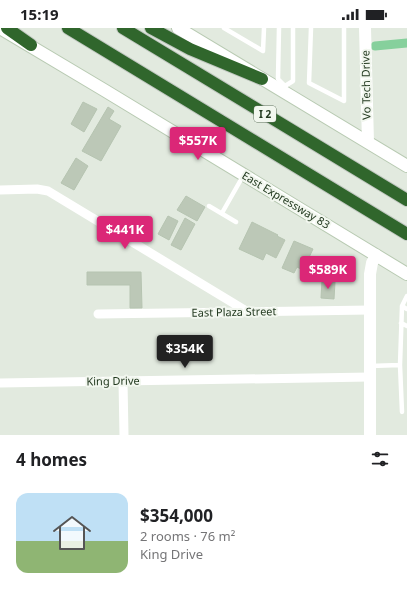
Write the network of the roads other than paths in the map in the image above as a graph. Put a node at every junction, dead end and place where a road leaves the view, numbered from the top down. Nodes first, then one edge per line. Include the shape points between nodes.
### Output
1 (0, 28) edge
2 (7, 28) edge
3 (68, 28) edge
4 (123, 28) edge
5 (151, 28) edge
6 (178, 28) edge
7 (224, 28) edge
8 (264, 28) edge
9 (279, 28) edge
10 (293, 28) edge
11 (311, 28) edge
12 (344, 28) edge
13 (365, 28) edge
14 (31, 45) junction
15 (262, 79) junction
16 (284, 89) junction
17 (368, 142) junction
18 (407, 166) edge
19 (244, 174) junction
20 (0, 190) edge
21 (407, 200) edge
22 (209, 206) dead end
23 (222, 213) junction
24 (236, 222) dead end
25 (407, 234) edge
26 (376, 255) junction
27 (407, 274) edge
28 (407, 296) edge
29 (402, 306) junction
30 (407, 309) edge
31 (370, 310) junction
32 (248, 312) junction
33 (98, 314) dead end
34 (401, 323) junction
35 (407, 326) edge
36 (400, 365) junction
37 (370, 372) junction
38 (123, 381) junction
39 (0, 383) edge
40 (402, 412) dead end
41 (124, 435) edge
42 (370, 435) edge

1 - 14 main road, East Expressway 83
2 - 14 highway
3 - 25 highway, I 2
4 - 21 highway, I 2
5 - 15 highway via 190,49
6 - 15 main road
7 - 8 lane via 263,51
9 - 16 lane via 278,79
10 - 16 lane via 293,81
11 - 12 lane via 309,83 344,101
13 - 17 main road, Vo Tech Drive
14 - 19 main road, East Expressway 83
15 - 16 main road
16 - 17 main road
17 - 18 main road
19 - 23 lane
19 - 26 main road, East Expressway 83
20 - 32 street via 48,191
22 - 23 lane
23 - 24 lane
26 - 27 main road, East Expressway 83
26 - 31 main road via 370,268
28 - 29 lane
29 - 30 lane
29 - 34 lane
31 - 32 street, East Plaza Street
31 - 37 main road
32 - 33 street, East Plaza Street
34 - 35 lane
34 - 36 lane
36 - 37 lane
36 - 40 lane
37 - 38 street, King Drive
37 - 42 main road
38 - 39 street, King Drive
38 - 41 street

